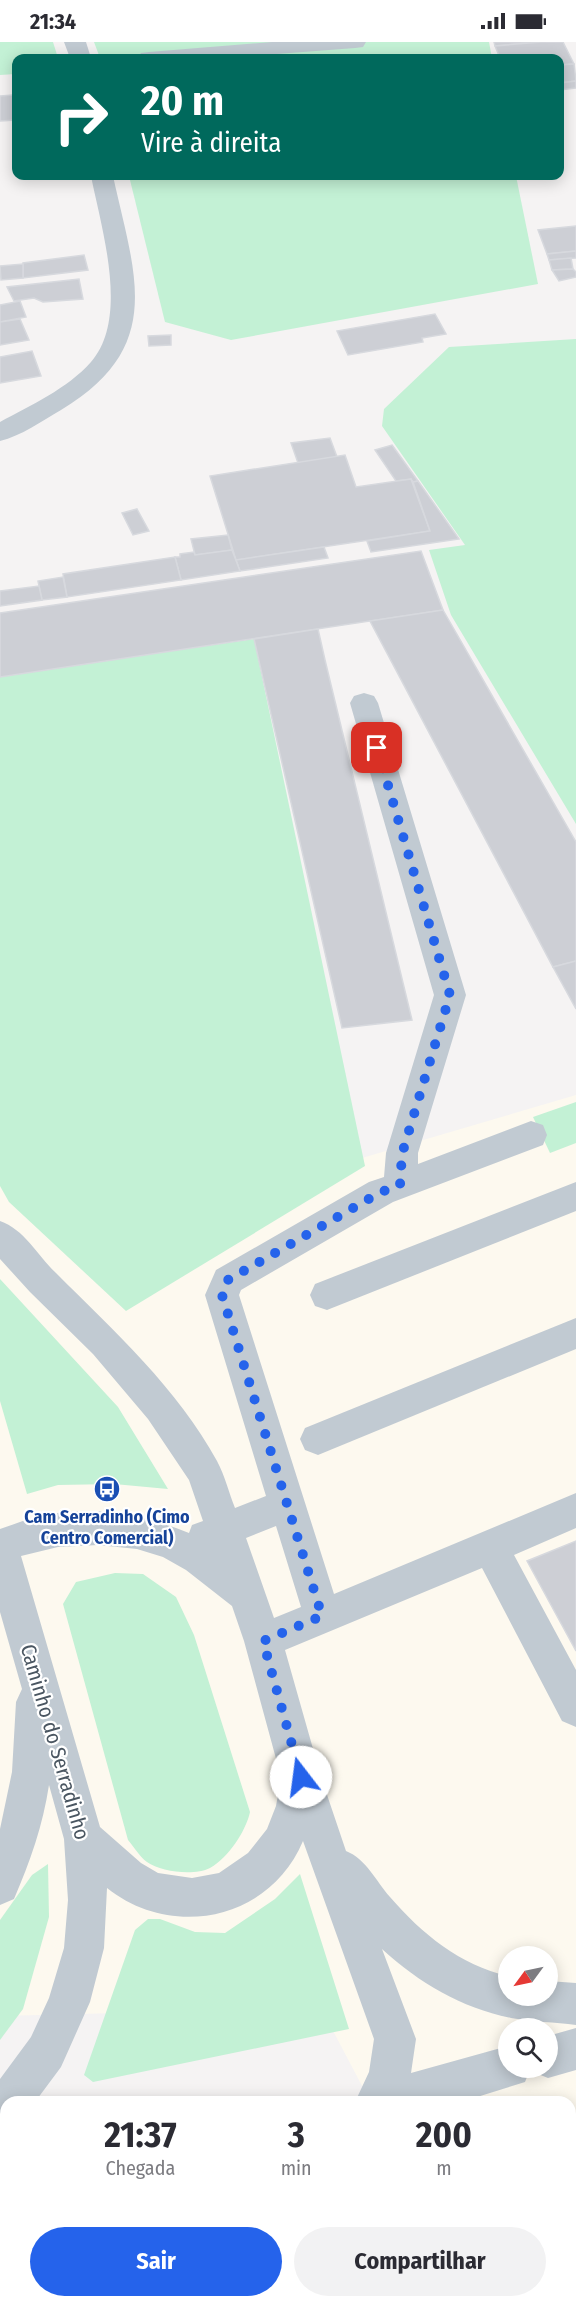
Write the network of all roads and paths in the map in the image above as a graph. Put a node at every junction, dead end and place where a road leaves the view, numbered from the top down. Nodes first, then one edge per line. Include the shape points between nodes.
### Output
1 (355, 42) edge
2 (200, 54) edge
3 (103, 180) edge
4 (0, 433) edge
5 (364, 703) dead end
6 (531, 1136) dead end
7 (400, 1185) junction
8 (576, 1196) edge
9 (0, 1235) edge
10 (327, 1295) dead end
11 (576, 1333) edge
12 (318, 1439) dead end
13 (287, 1505) junction
14 (576, 1510) edge
15 (224, 1528) junction
16 (0, 1546) edge
17 (490, 1547) junction
18 (179, 1548) junction
19 (247, 1595) junction
20 (322, 1616) junction
21 (263, 1641) junction
22 (21, 1651) edge
23 (576, 1708) edge
24 (301, 1777) junction
25 (320, 1834) junction
26 (84, 1839) junction
27 (0, 1885) edge
28 (576, 2004) edge
29 (576, 2049) edge
30 (558, 2054) edge
31 (498, 2070) edge
32 (498, 2071) edge
33 (13, 2096) edge
34 (379, 2096) edge
35 (403, 2096) edge
36 (451, 2096) edge

1 - 2 street
3 - 4 street via 122,284 121,330 109,356 91,375
5 - 7 street via 450,995 402,1154
6 - 7 street
7 - 13 street via 381,1192 228,1280 222,1295
8 - 10 street
9 - 15 street via 105,1342 162,1408 204,1472
11 - 12 street
13 - 15 street
13 - 20 street
14 - 17 street
15 - 18 street
15 - 19 street
16 - 18 street via 39,1533 107,1528 156,1537
16 - 22 street, Caminho do Serradinho
17 - 20 street
17 - 23 street
18 - 19 street
19 - 21 street
20 - 21 street
21 - 24 street
22 - 26 street, Caminho do Serradinho
22 - 27 street via 35,1721 32,1778 11,1861
24 - 25 street
24 - 26 street via 296,1808 277,1850 245,1883 202,1899 170,1897 133,1881
25 - 28 street via 390,1929 429,1963 464,1983 503,1996
25 - 34 street via 395,2039 389,2076
26 - 33 street, Caminho do Serradinho via 88,1900 84,1948 69,2002 46,2052
29 - 30 street
31 - 35 street
32 - 36 street

